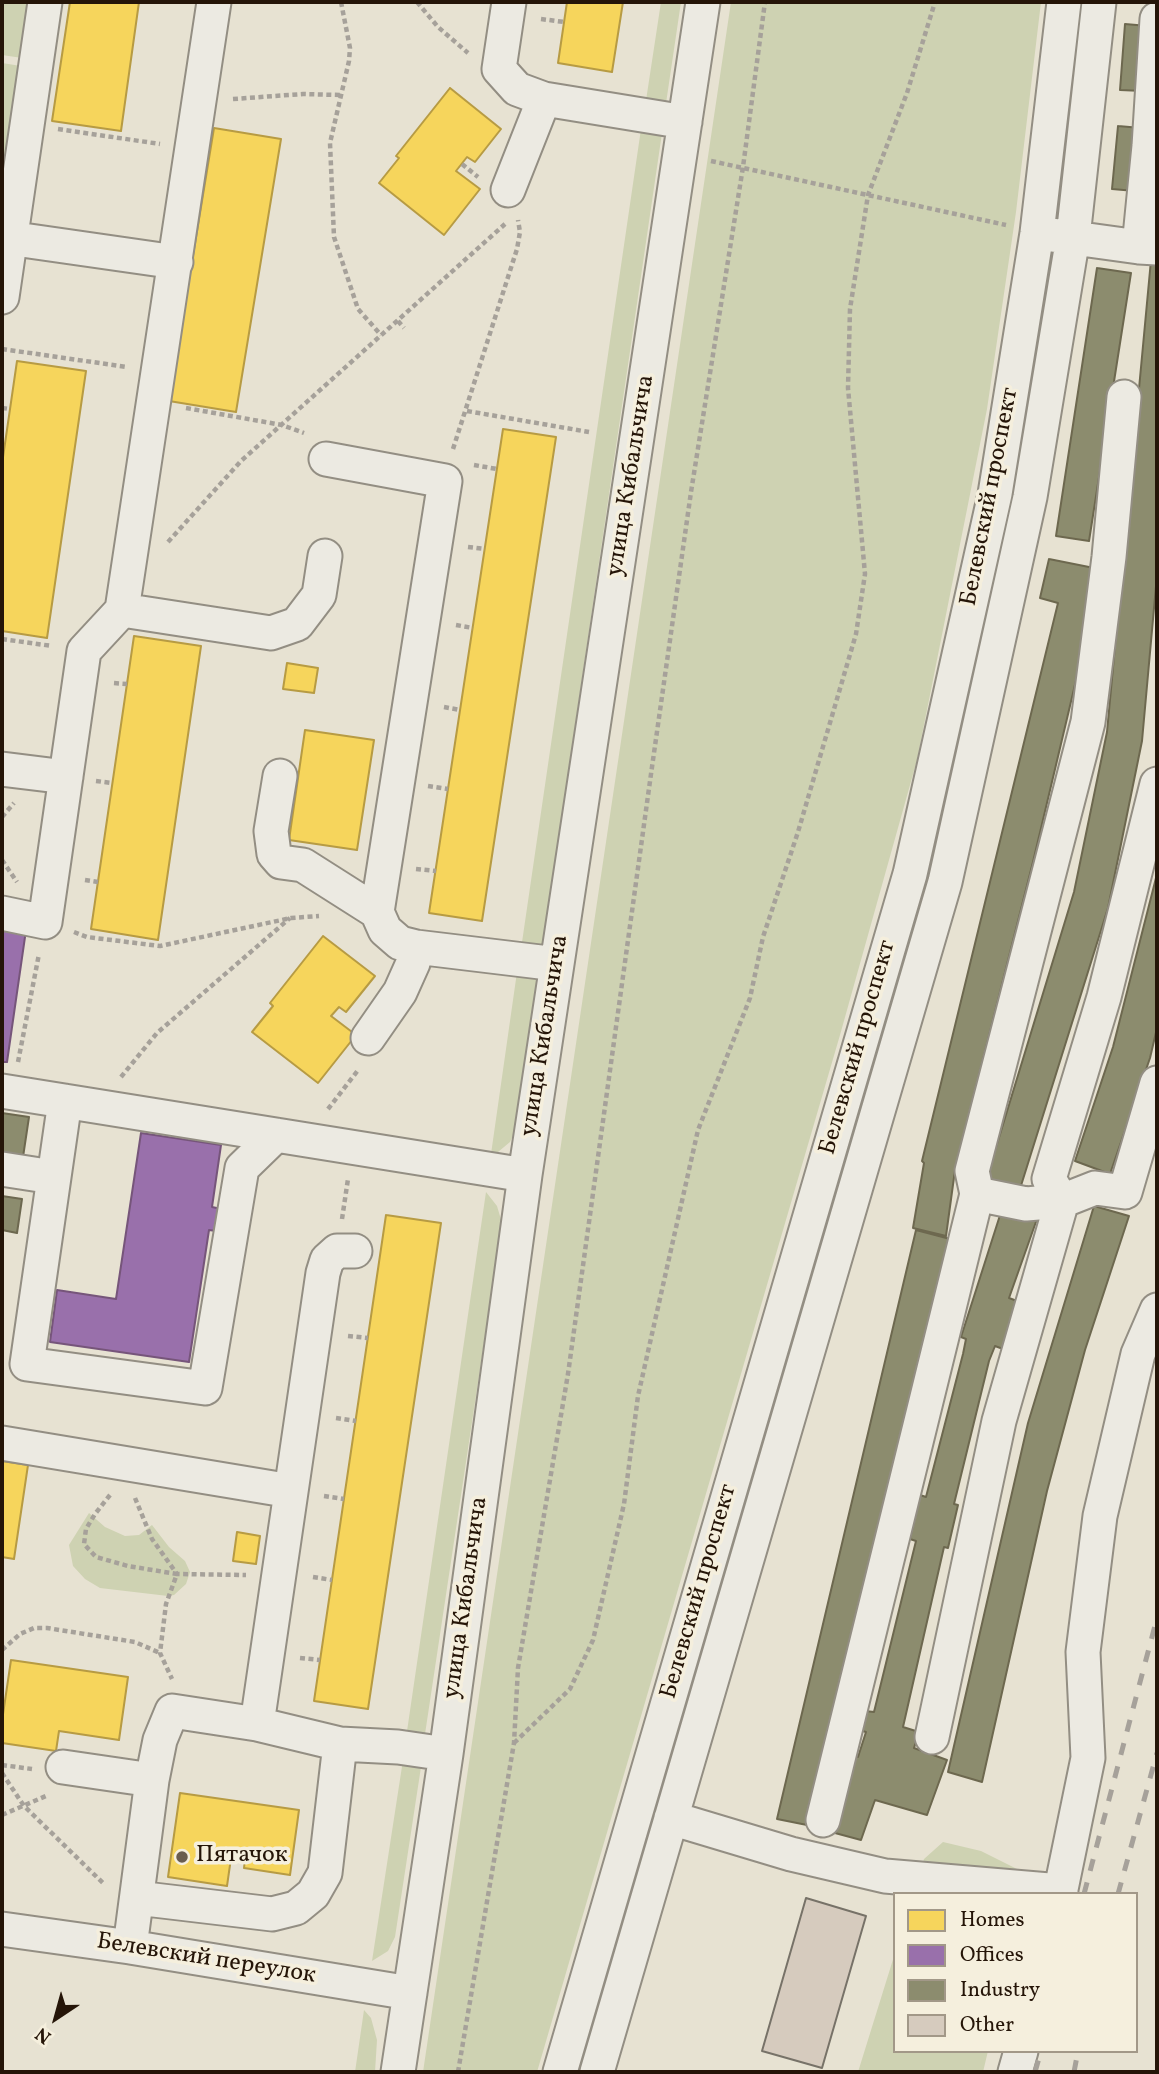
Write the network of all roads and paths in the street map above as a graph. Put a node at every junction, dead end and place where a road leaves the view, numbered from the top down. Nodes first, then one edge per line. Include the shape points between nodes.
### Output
1 (45, 2) edge
2 (214, 2) edge
3 (341, 2) edge
4 (417, 2) edge
5 (509, 2) edge
6 (703, 2) edge
7 (765, 2) edge
8 (935, 2) edge
9 (1064, 2) edge
10 (1099, 2) edge
11 (1157, 19) edge
12 (499, 69) junction
13 (340, 95) junction
14 (544, 99) junction
15 (199, 102) junction
16 (685, 122) junction
17 (27, 124) junction
18 (192, 149) junction
19 (708, 160) dead end
20 (462, 164) dead end
21 (743, 167) junction
22 (477, 176) dead end
23 (508, 190) dead end
24 (868, 195) junction
25 (997, 223) dead end
26 (1037, 233) junction
27 (1073, 237) junction
28 (6, 238) edge
29 (1148, 247) edge
30 (176, 262) junction
31 (2, 297) edge
32 (398, 321) junction
33 (404, 328) dead end
34 (382, 335) junction
35 (2, 349) edge
36 (157, 387) junction
37 (1125, 397) dead end
38 (2, 408) edge
39 (10, 409) dead end
40 (467, 411) junction
41 (282, 425) junction
42 (589, 432) dead end
43 (326, 459) joint
44 (445, 481) junction
45 (325, 556) dead end
46 (124, 596) junction
47 (2, 639) edge
48 (84, 651) junction
49 (2, 769) edge
50 (280, 776) dead end
51 (66, 777) junction
52 (1157, 784) edge
53 (377, 912) junction
54 (2, 913) edge
55 (291, 918) junction
56 (45, 922) junction
57 (416, 947) junction
58 (557, 964) junction
59 (368, 1038) joint
60 (1157, 1083) edge
61 (4, 1092) edge
62 (65, 1101) junction
63 (98, 1106) junction
64 (290, 1137) junction
65 (353, 1147) junction
66 (2, 1169) edge
67 (525, 1175) junction
68 (53, 1177) junction
69 (977, 1194) junction
70 (1062, 1200) junction
71 (346, 1251) joint
72 (1157, 1310) edge
73 (2, 1443) edge
74 (118, 1486) dead end
75 (291, 1491) junction
76 (148, 1529) dead end
77 (279, 1572) junction
78 (177, 1574) junction
79 (2, 1650) edge
80 (160, 1653) junction
81 (172, 1711) junction
82 (257, 1724) junction
83 (932, 1737) dead end
84 (340, 1744) junction
85 (514, 1744) junction
86 (446, 1754) junction
87 (63, 1767) dead end
88 (2, 1773) edge
89 (152, 1780) junction
90 (671, 1818) junction
91 (823, 1820) dead end
92 (1050, 1892) edge
93 (1060, 1892) edge
94 (137, 1898) junction
95 (2, 1929) edge
96 (130, 1947) junction
97 (410, 1993) junction
98 (1020, 2053) edge
99 (398, 2072) edge
100 (458, 2072) edge
101 (560, 2072) edge
102 (597, 2072) edge
103 (1015, 2072) edge

1 - 17 street
2 - 15 street
3 - 13 path via 350,48
4 - 12 path via 463,50
5 - 12 street
6 - 16 street, улица Кибальчича
7 - 21 path
8 - 24 path
9 - 26 street, Белевский проспект
10 - 27 street, Белевский проспект
11 - 29 street
12 - 14 street via 517,89
13 - 15 path
13 - 34 path via 330,143 334,237 358,309
14 - 16 street
14 - 23 street
15 - 18 street
16 - 58 street, улица Кибальчича
17 - 18 path
17 - 28 street
18 - 30 street
19 - 21 path
20 - 22 path
21 - 24 path
21 - 85 path via 684,546 568,1374 519,1668
24 - 25 path
24 - 85 path via 850,309 848,388 866,574 856,634 763,937 750,998 698,1130 638,1396 624,1504 593,1640 570,1689
26 - 27 street
26 - 101 street, Белевский проспект via 995,494 910,874
27 - 29 street
27 - 90 street, Белевский проспект via 1030,498 945,882
28 - 30 street
28 - 31 street
30 - 36 street
32 - 33 path
32 - 34 path
32 - 40 path via 517,213 517,249
34 - 41 path
35 - 36 path
36 - 41 path
36 - 46 street
37 - 69 street via 1088,722 972,1171
38 - 39 path
40 - 42 path
40 - 44 path
41 - 43 path via 317,438
41 - 46 path via 241,461
43 - 44 street
44 - 53 street
45 - 46 street via 319,595 297,624 271,633
46 - 48 street
47 - 48 path
48 - 51 street
49 - 51 street
50 - 53 street via 271,831 274,854 281,862 303,865
51 - 56 street
52 - 70 street via 1104,997 1049,1179
53 - 55 path
53 - 57 street via 400,943
54 - 56 street
55 - 56 path via 160,946 87,937
55 - 63 path via 157,1033
56 - 61 path via 17,1069
57 - 58 street
57 - 59 street via 400,992
58 - 67 street, улица Кибальчича
59 - 64 path via 369,1056
60 - 70 street via 1125,1192 1095,1188
61 - 62 street
62 - 63 street
62 - 68 street
63 - 64 street
64 - 65 street
64 - 68 street via 242,1168 205,1388 27,1364
65 - 67 street
65 - 71 path
66 - 68 street
67 - 86 street, улица Кибальчича
69 - 70 street via 1026,1204
69 - 91 street
70 - 83 street via 999,1421
71 - 75 street via 327,1260 323,1273
72 - 93 street via 1138,1354 1100,1516 1083,1652 1088,1758
73 - 75 street
74 - 78 path via 95,1514 84,1544 96,1557
75 - 77 street
76 - 78 path
77 - 78 path via 267,1576
77 - 82 street
78 - 80 path via 166,1604
79 - 80 path via 20,1634 47,1628 135,1642
80 - 81 path via 173,1681
81 - 82 street
81 - 89 street
82 - 84 street
84 - 86 street
84 - 94 street via 325,1873 313,1894 296,1908 272,1914
85 - 100 path
86 - 97 street, улица Кибальчича
87 - 89 street
88 - 94 path via 24,1806 110,1890 121,1897
89 - 94 street
90 - 92 street via 885,1876
90 - 102 street, Белевский проспект
94 - 96 street
95 - 96 street, Белевский переулок
96 - 97 street, Белевский переулок
97 - 99 street, улица Кибальчича
98 - 103 street

